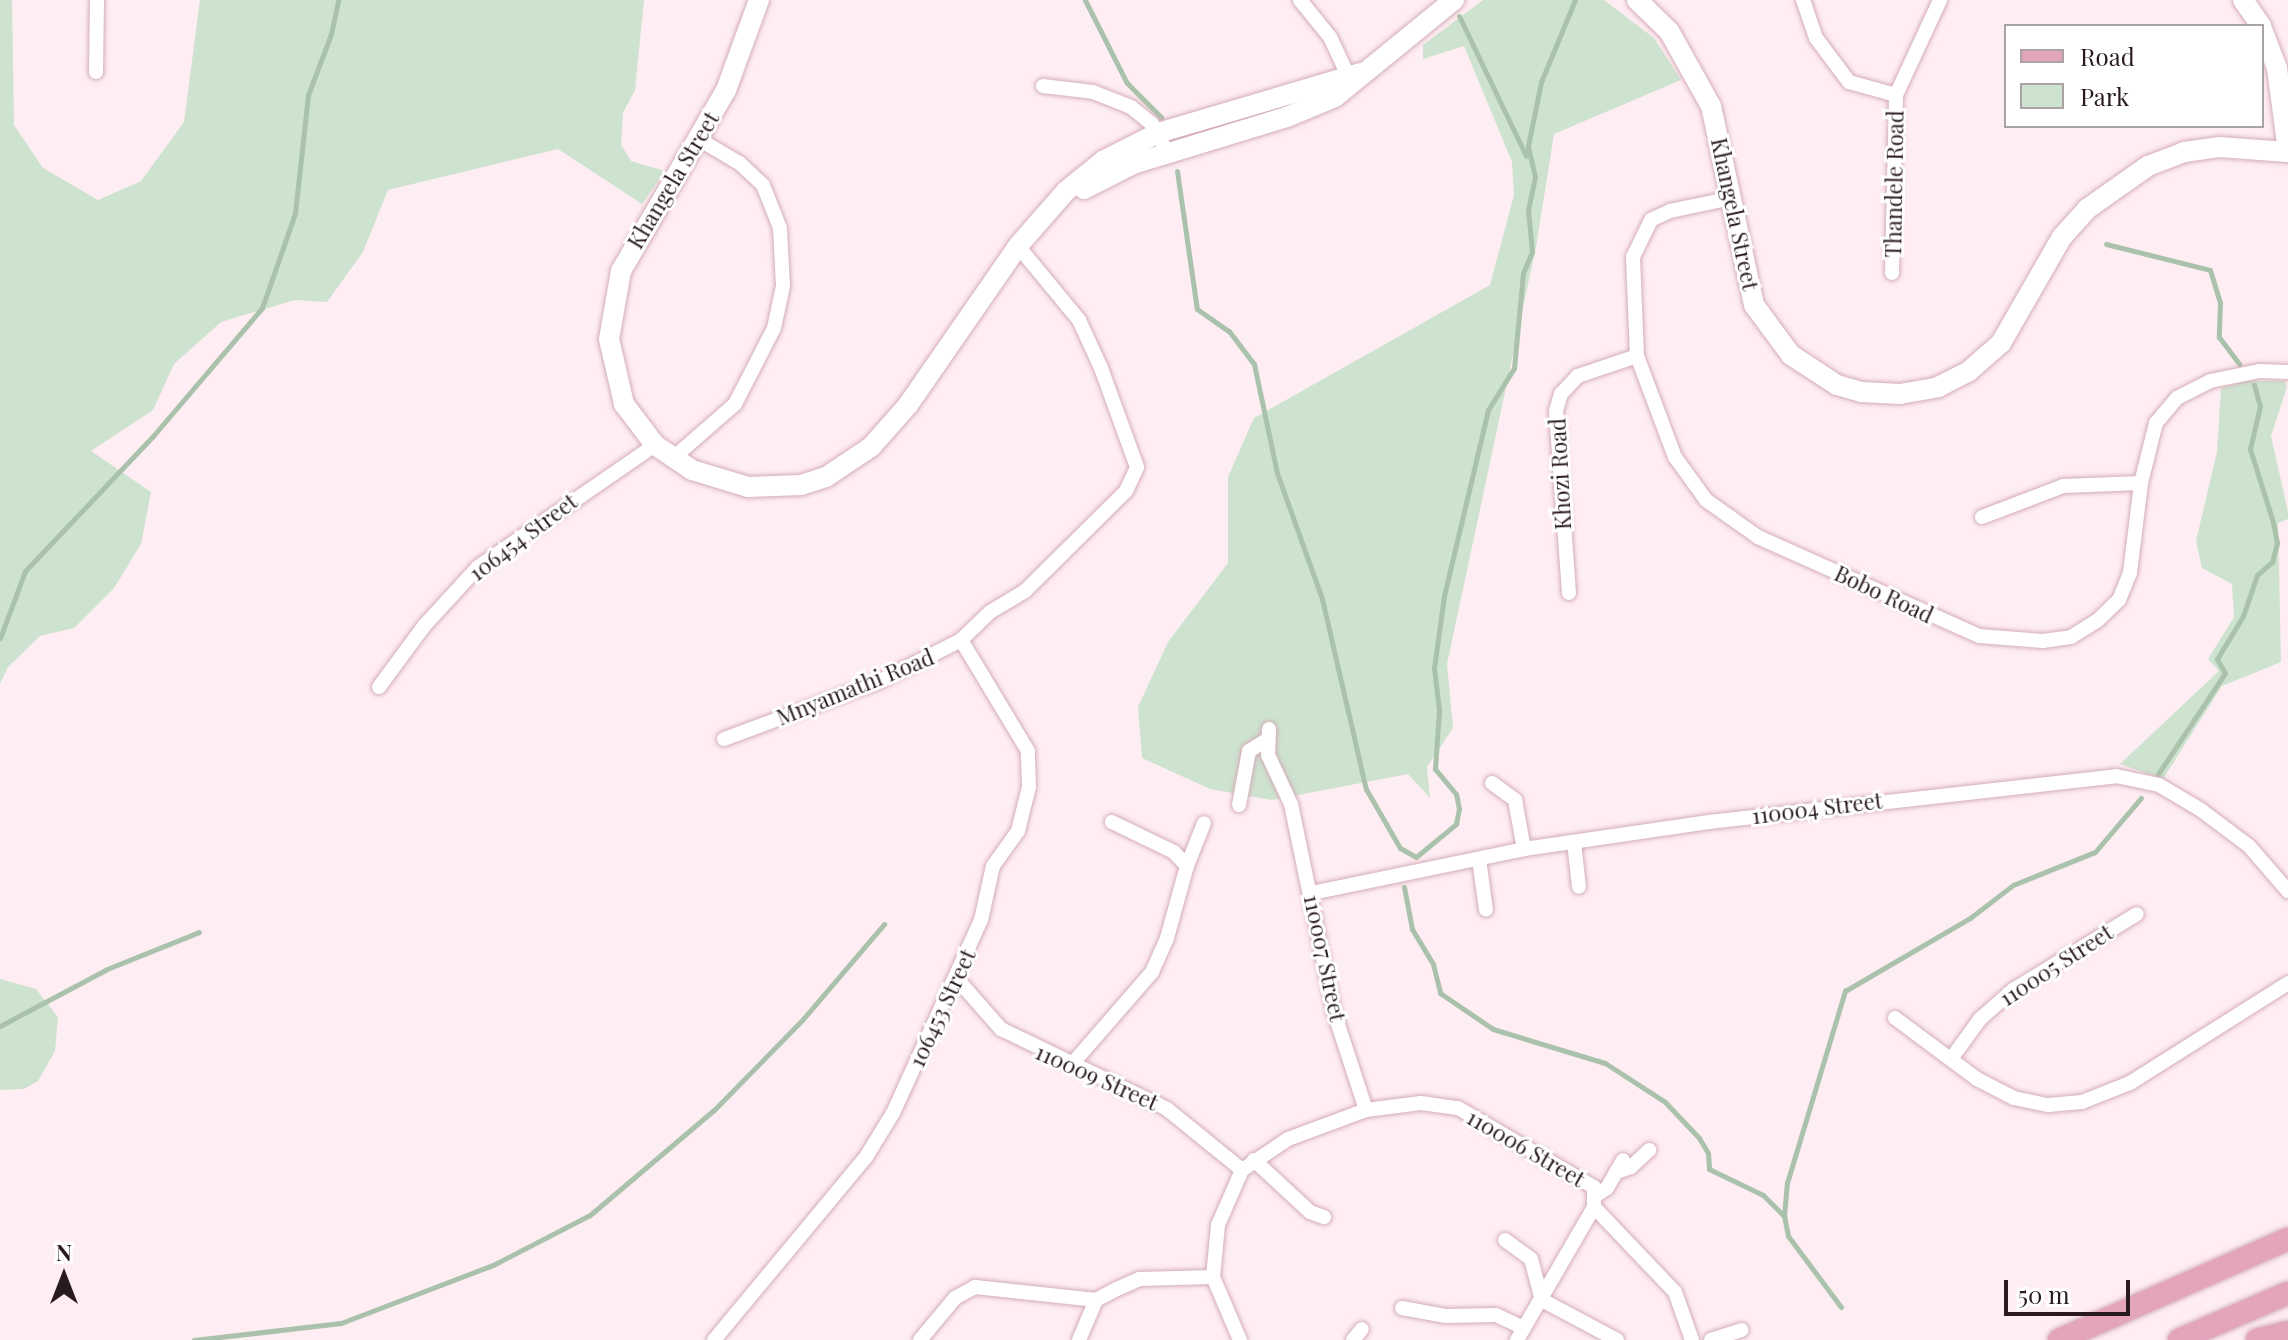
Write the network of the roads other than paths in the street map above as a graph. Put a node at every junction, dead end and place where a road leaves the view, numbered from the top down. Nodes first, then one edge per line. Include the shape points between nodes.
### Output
1 (97, 0) edge
2 (759, 0) edge
3 (1300, 0) edge
4 (1454, 0) edge
5 (1637, 0) edge
6 (1803, 0) edge
7 (1940, 0) edge
8 (2243, 0) edge
9 (2258, 24) edge
10 (2264, 36) edge
11 (96, 72) dead end
12 (1353, 77) junction
13 (1043, 86) dead end
14 (1896, 95) junction
15 (697, 138) junction
16 (1162, 142) junction
17 (2288, 152) edge
18 (1732, 198) junction
19 (1018, 246) junction
20 (1892, 273) dead end
21 (1637, 356) junction
22 (2288, 372) edge
23 (655, 445) junction
24 (672, 459) junction
25 (2141, 483) junction
26 (1982, 517) dead end
27 (1569, 593) dead end
28 (961, 640) junction
29 (379, 687) dead end
30 (724, 739) dead end
31 (1492, 783) dead end
32 (1239, 805) dead end
33 (1112, 822) dead end
34 (1204, 823) dead end
35 (1574, 842) junction
36 (1524, 849) junction
37 (1479, 859) junction
38 (1187, 866) junction
39 (1579, 887) dead end
40 (2288, 891) edge
41 (1312, 893) junction
42 (1486, 910) dead end
43 (2137, 914) dead end
44 (957, 979) junction
45 (2288, 983) edge
46 (1895, 1018) dead end
47 (1951, 1059) junction
48 (1073, 1063) junction
49 (1366, 1110) junction
50 (1649, 1150) dead end
51 (1248, 1165) junction
52 (1595, 1201) junction
53 (1324, 1217) dead end
54 (2288, 1239) edge
55 (1505, 1240) dead end
56 (1213, 1277) junction
57 (2288, 1293) edge
58 (1096, 1300) junction
59 (1542, 1300) junction
60 (1402, 1308) dead end
61 (1741, 1330) dead end
62 (2288, 1332) edge
63 (1521, 1334) edge
64 (714, 1340) edge
65 (920, 1340) edge
66 (1079, 1340) edge
67 (1240, 1340) edge
68 (1617, 1340) edge
69 (1692, 1340) edge
70 (1711, 1340) edge
71 (2059, 1340) edge
72 (2179, 1340) edge
73 (2257, 1340) edge

1 - 11 street
2 - 15 street, Khangela Street via 737,66
3 - 12 street via 1326,30
4 - 12 street, Khangela Street via 1410,39
5 - 18 street, Khangela Street via 1669,31 1693,67 1711,106
6 - 14 street, Thandele Road via 1816,38 1849,82
7 - 14 street, Thandele Road
8 - 9 street
10 - 17 street via 2277,68
12 - 16 street, Khangela Street via 1287,117
13 - 16 street via 1112,99 1145,117
14 - 20 street, Thandele Road
15 - 23 street, Khangela Street via 637,235 611,306 613,372 624,404
15 - 24 street via 763,185 780,228 783,286 774,328 735,404
16 - 19 street, Khangela Street via 1048,211
17 - 18 street, Khangela Street via 2219,147 2148,166 2087,209 2062,237 2001,343 1969,371 1938,387 1900,394 1837,385 1791,355 1771,333 1754,305
18 - 21 street, Bobo Road via 1670,211 1651,220 1640,234 1633,257
19 - 24 street, Khangela Street via 908,405 847,465 801,485 772,489 717,480
19 - 28 street, Mnyamathi Road via 1079,320 1137,467 1126,491 1093,529
21 - 25 street, Bobo Road via 1675,457 1706,500 1758,537 1979,636 2043,641 2071,637 2119,600 2130,573
21 - 27 street, Khozi Road via 1578,376 1561,394 1556,411
22 - 25 street, Bobo Road via 2236,374 2177,398 2156,423
23 - 24 street, Khangela Street
23 - 29 street, 106454 Street via 478,567 424,626
25 - 26 street via 2063,486
28 - 30 street, Mnyamathi Road via 880,681
28 - 44 street, 106453 Street via 1022,738 1030,768 1018,831 993,866 981,920
31 - 36 street via 1515,800
32 - 41 street, 110007 Street via 1249,751 1267,735 1291,804
33 - 38 street via 1174,852
34 - 38 street
35 - 36 street, 110004 Street
35 - 39 street
35 - 40 street, 110004 Street via 1950,791 2116,776 2159,785 2201,810 2249,846
36 - 37 street, 110004 Street
37 - 41 street, 110004 Street
37 - 42 street
38 - 48 street via 1152,972
41 - 49 street, 110007 Street via 1334,1012
43 - 47 street, 110005 Street via 2013,990 1980,1019
44 - 48 street, 110009 Street via 1001,1029
44 - 64 street, 106453 Street via 893,1113 866,1157
45 - 47 street via 2121,1088 2082,1102 2048,1105 2014,1098
46 - 47 street
48 - 51 street, 110009 Street via 1167,1109
49 - 51 street, 110006 Street via 1288,1139
49 - 52 street, 110006 Street via 1421,1103 1458,1108 1584,1179
50 - 52 street via 1631,1167 1620,1166
51 - 53 street, 110009 Street
51 - 56 street via 1218,1225
52 - 59 street, 110006 Street
52 - 69 street via 1675,1292
54 - 71 main road
55 - 59 street via 1531,1259
56 - 58 street via 1139,1279
56 - 67 street
57 - 72 main road
58 - 65 street via 975,1287 955,1298
58 - 66 street
59 - 63 street, 110006 Street
59 - 68 street
60 - 63 street via 1446,1316 1496,1315
61 - 70 street
62 - 73 main road

